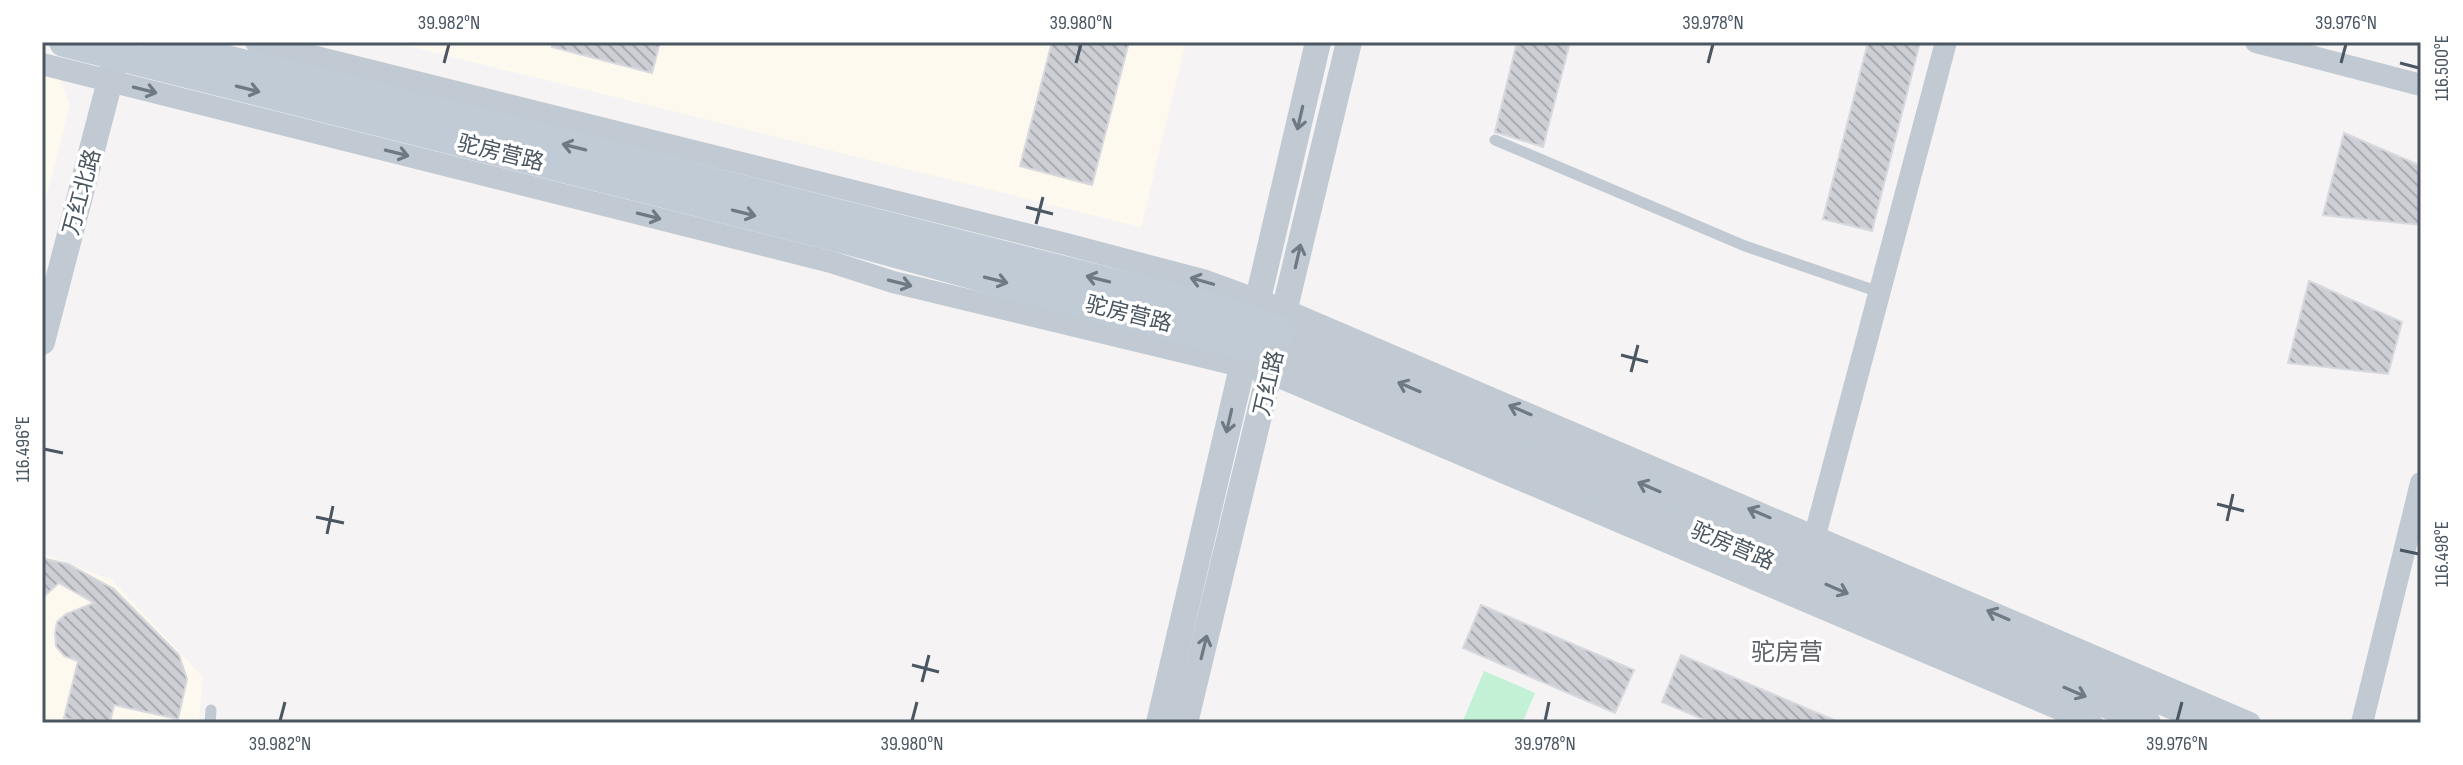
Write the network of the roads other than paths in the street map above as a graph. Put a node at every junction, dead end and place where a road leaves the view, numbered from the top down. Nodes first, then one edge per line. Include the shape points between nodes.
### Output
1 (64, 42) edge
2 (155, 42) edge
3 (256, 42) edge
4 (1318, 42) edge
5 (1349, 42) edge
6 (1946, 42) edge
7 (2256, 42) edge
8 (115, 59) edge
9 (42, 64) edge
10 (2421, 85) edge
11 (1495, 140) dead end
12 (1879, 292) junction
13 (1264, 338) junction
14 (42, 342) edge
15 (2421, 483) edge
16 (1812, 546) junction
17 (1159, 723) edge
18 (1185, 723) edge
19 (2092, 723) edge
20 (2148, 723) edge
21 (2212, 723) edge
22 (2250, 723) edge
23 (2362, 723) edge

1 - 8 main road, 驼房营路
13 -> 2 main road, 驼房营路 via 1200,305
13 -> 3 street via 1206,281
4 -> 13 street, 万红路
13 -> 5 street, 万红路
6 - 12 street
7 - 10 street
8 - 9 street
8 -> 13 main road, 驼房营路 via 983,277
8 - 14 street, 万红北路 via 55,272
11 - 12 lane via 1745,246
12 - 16 street
16 -> 13 street, 驼房营路
13 -> 17 street, 万红路
18 -> 13 street, 万红路
13 - 19 street
13 -> 20 street, 驼房营路 via 1421,414
15 - 23 street
16 - 21 street, 驼房营路
22 -> 16 street

